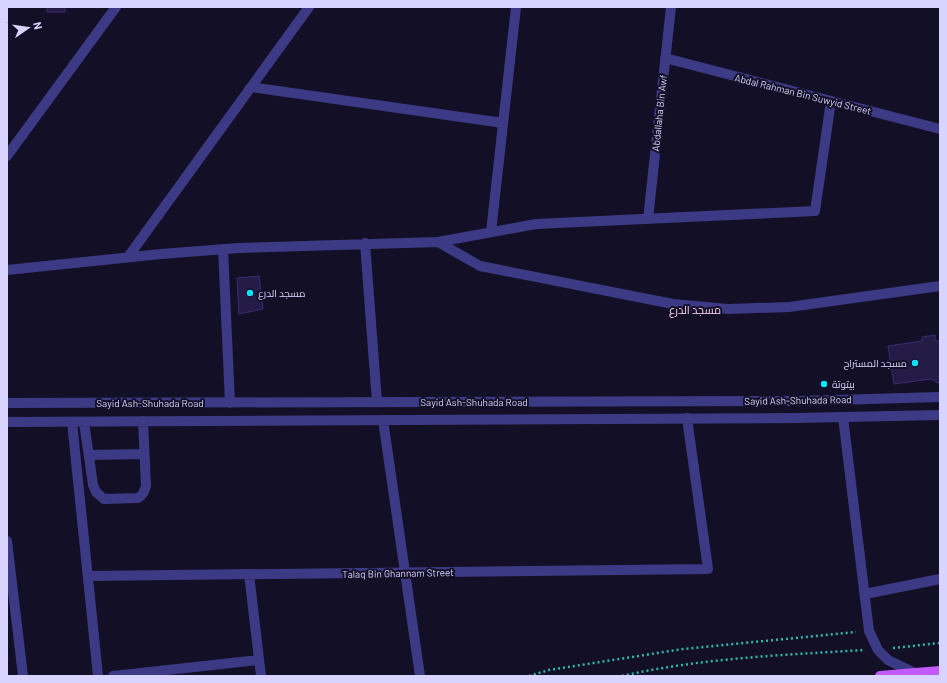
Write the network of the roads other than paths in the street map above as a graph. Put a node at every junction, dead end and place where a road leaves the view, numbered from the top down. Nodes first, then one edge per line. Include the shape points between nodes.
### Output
1 (116, 7) edge
2 (308, 7) edge
3 (516, 7) edge
4 (671, 7) edge
5 (665, 58) junction
6 (250, 87) junction
7 (831, 101) junction
8 (503, 123) junction
9 (940, 129) edge
10 (7, 156) edge
11 (648, 219) junction
12 (491, 232) junction
13 (438, 242) junction
14 (365, 243) junction
15 (223, 249) junction
16 (128, 257) junction
17 (7, 270) edge
18 (940, 286) edge
19 (940, 397) edge
20 (377, 402) junction
21 (230, 403) junction
22 (7, 404) edge
23 (940, 415) edge
24 (844, 417) junction
25 (687, 418) junction
26 (383, 420) junction
27 (143, 421) junction
28 (7, 422) edge
29 (72, 422) junction
30 (84, 422) junction
31 (144, 454) junction
32 (89, 455) junction
33 (7, 541) edge
34 (405, 572) junction
35 (249, 574) junction
36 (88, 576) junction
37 (940, 579) edge
38 (865, 594) junction
39 (259, 660) junction
40 (940, 671) edge
41 (917, 674) junction
42 (23, 676) edge
43 (98, 676) edge
44 (113, 676) edge
45 (261, 676) edge
46 (420, 676) edge
47 (880, 676) edge

1 - 10 street
2 - 6 street
3 - 8 street
4 - 5 street, Abdallaha Bin Awf
5 - 7 street, Abdal Rahman Bin Suwyid Street
5 - 11 street, Abdallaha Bin Awf
6 - 8 street
6 - 16 street
7 - 9 street, Abdal Rahman Bin Suwyid Street
7 - 11 street via 815,212
8 - 12 street
11 - 12 street via 536,224
12 - 13 street
13 - 14 street
13 - 18 street via 480,266 673,304 728,309 789,307
14 - 15 street
14 - 20 street
15 - 16 street
15 - 21 street
16 - 17 street
19 - 20 street, Sayid Ash-Shuhada Road via 790,401
20 - 21 street, Sayid Ash-Shuhada Road
21 - 22 street, Sayid Ash-Shuhada Road
23 - 24 street, Sayid Ash-Shuhada Road
24 - 25 street, Sayid Ash-Shuhada Road
24 - 38 street
25 - 26 street, Sayid Ash-Shuhada Road
25 - 34 street, Talaq Bin Ghannam Street via 708,569
26 - 27 street, Sayid Ash-Shuhada Road
26 - 34 street
27 - 30 street, Sayid Ash-Shuhada Road
27 - 31 street
28 - 29 street, Sayid Ash-Shuhada Road
29 - 30 street, Sayid Ash-Shuhada Road
29 - 36 street
30 - 32 street
31 - 32 street
31 - 32 street via 146,486 142,496 104,499 93,485
33 - 42 street
34 - 35 street, Talaq Bin Ghannam Street
34 - 46 street
35 - 36 street, Talaq Bin Ghannam Street
35 - 39 street
36 - 43 street
37 - 38 street
38 - 41 street via 869,631 878,650 888,660
39 - 44 street
39 - 45 street
40 - 41 main road
41 - 47 main road

